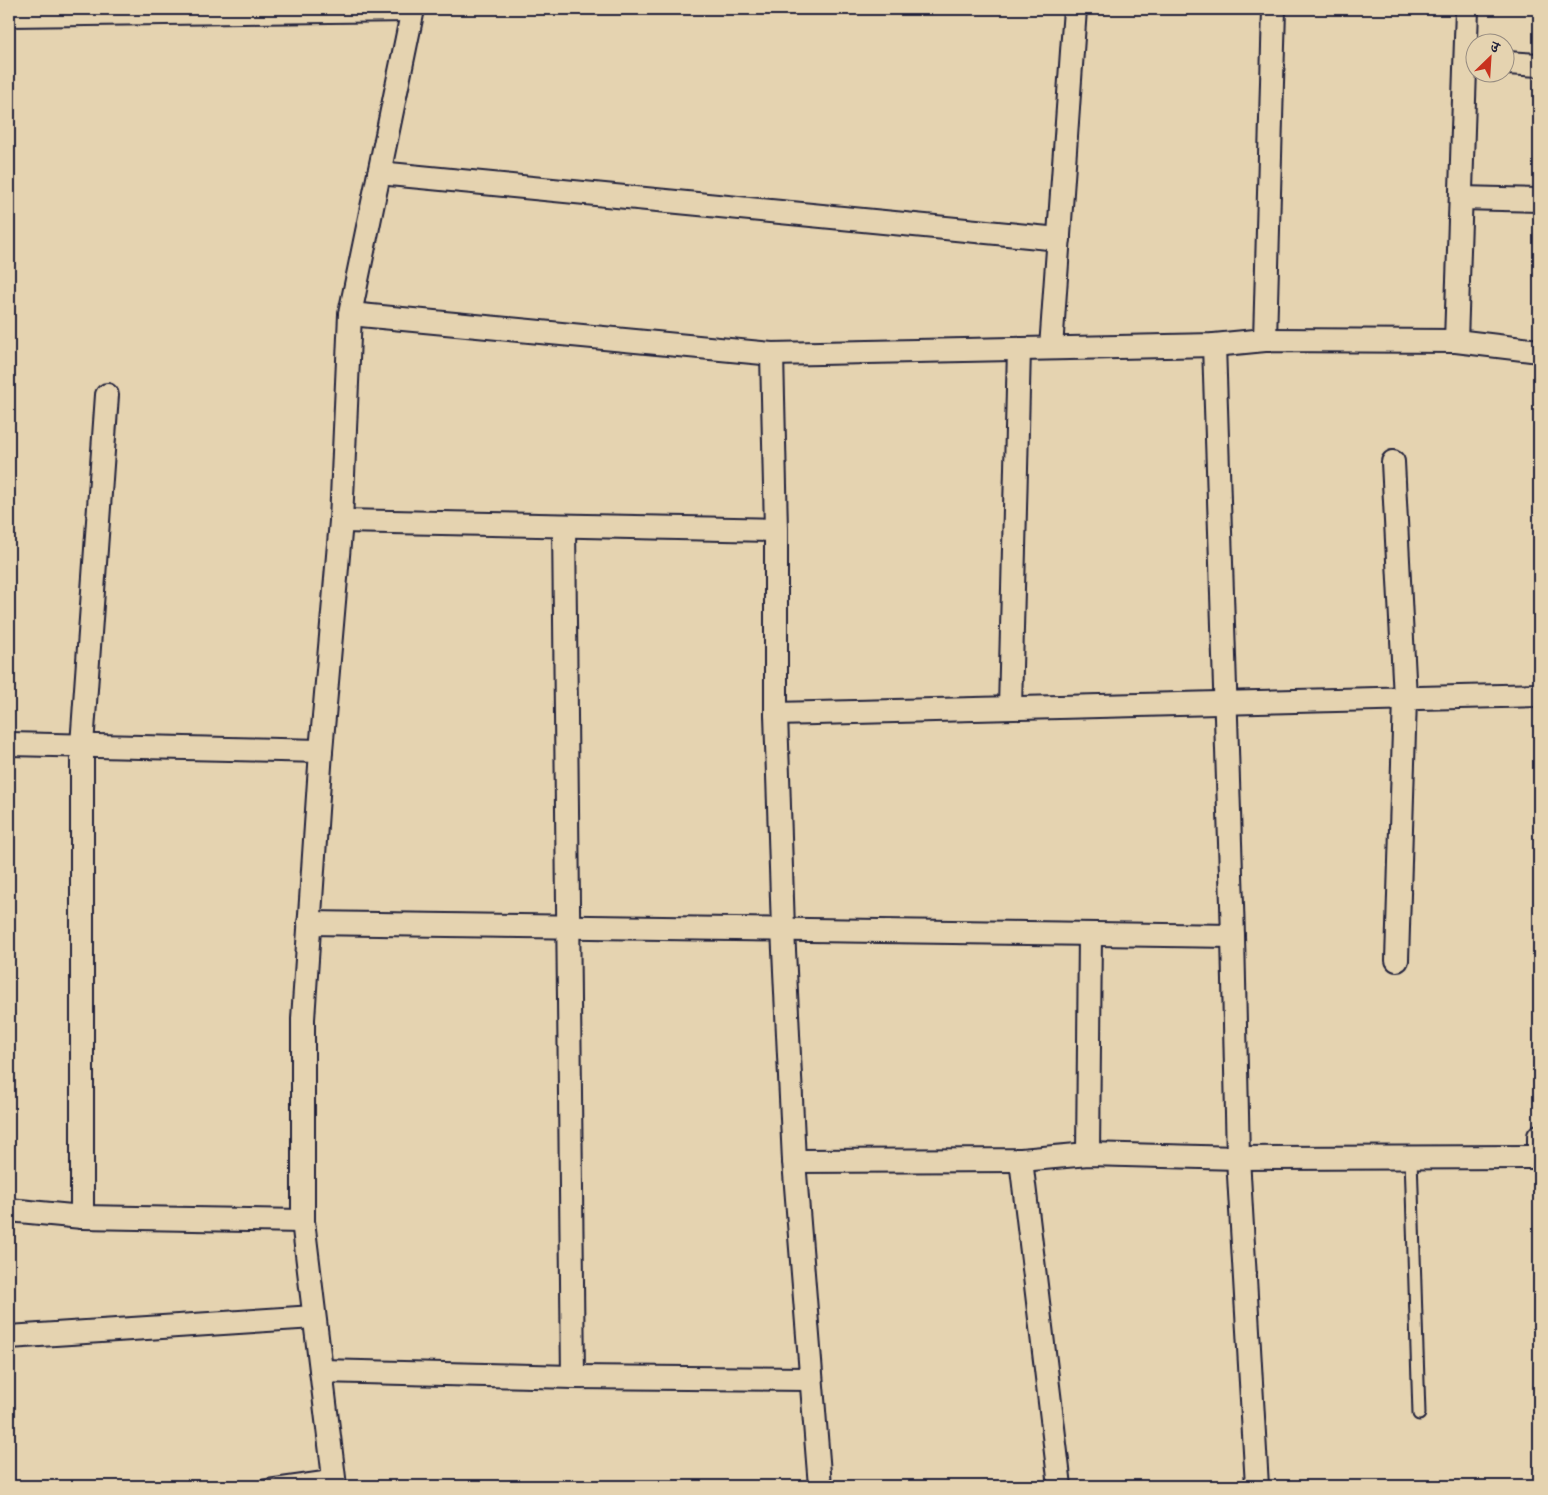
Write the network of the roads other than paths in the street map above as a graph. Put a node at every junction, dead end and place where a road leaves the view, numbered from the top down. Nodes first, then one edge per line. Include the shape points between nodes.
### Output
1 (413, 9) edge
2 (1075, 9) edge
3 (1274, 9) edge
4 (1467, 9) edge
5 (9, 14) edge
6 (1469, 32) edge
7 (1516, 64) edge
8 (1539, 65) edge
9 (1470, 82) edge
10 (380, 173) junction
11 (1461, 198) junction
12 (1539, 200) edge
13 (1058, 239) junction
14 (350, 314) junction
15 (1264, 340) junction
16 (1456, 341) junction
17 (1214, 345) junction
18 (1051, 348) junction
19 (1018, 349) junction
20 (1539, 351) edge
21 (772, 354) junction
22 (107, 395) dead end
23 (1393, 462) dead end
24 (341, 521) junction
25 (564, 526) junction
26 (776, 530) junction
27 (1539, 695) edge
28 (1406, 698) junction
29 (1225, 702) junction
30 (1010, 708) junction
31 (776, 714) junction
32 (9, 744) edge
33 (82, 745) junction
34 (322, 751) junction
35 (309, 923) junction
36 (569, 926) junction
37 (783, 929) junction
38 (1090, 934) junction
39 (1233, 936) junction
40 (1397, 960) dead end
41 (1539, 1136) edge
42 (1088, 1154) junction
43 (1539, 1157) edge
44 (1238, 1158) junction
45 (1411, 1158) junction
46 (1021, 1160) junction
47 (794, 1161) junction
48 (9, 1210) edge
49 (82, 1216) junction
50 (303, 1221) junction
51 (314, 1317) junction
52 (9, 1337) edge
53 (321, 1372) junction
54 (573, 1377) junction
55 (810, 1379) junction
56 (1419, 1414) dead end
57 (335, 1481) edge
58 (264, 1486) edge
59 (820, 1486) edge
60 (1060, 1486) edge
61 (1257, 1486) edge

1 - 5 street
1 - 10 street
2 - 13 street
3 - 15 street
4 - 6 street
7 - 8 street
9 - 11 street
10 - 13 street
10 - 14 street
11 - 12 street
11 - 16 street
13 - 18 street
14 - 21 street
14 - 24 street
15 - 16 street
15 - 17 street
16 - 20 street
17 - 18 street
17 - 29 street
18 - 19 street
19 - 21 street
19 - 30 street
21 - 26 street
22 - 33 street
23 - 28 street
24 - 25 street
24 - 34 street
25 - 26 street
25 - 36 street
26 - 31 street
27 - 28 street
28 - 29 street
28 - 40 street
29 - 30 street
29 - 39 street
30 - 31 street
31 - 37 street
32 - 33 street
33 - 34 street
33 - 49 street
34 - 35 street
35 - 36 street
35 - 50 street via 303,1019
36 - 37 street
36 - 54 street
37 - 38 street
37 - 47 street
38 - 39 street
38 - 42 street
39 - 44 street
41 - 43 street
42 - 44 street
42 - 46 street
43 - 45 street
44 - 45 street
44 - 61 street
45 - 56 lane
46 - 47 street
46 - 60 street
47 - 55 street
48 - 49 street
49 - 50 street
50 - 51 street
51 - 52 street
51 - 53 street
53 - 54 street
53 - 57 street
54 - 55 street
55 - 59 street
57 - 58 lane

